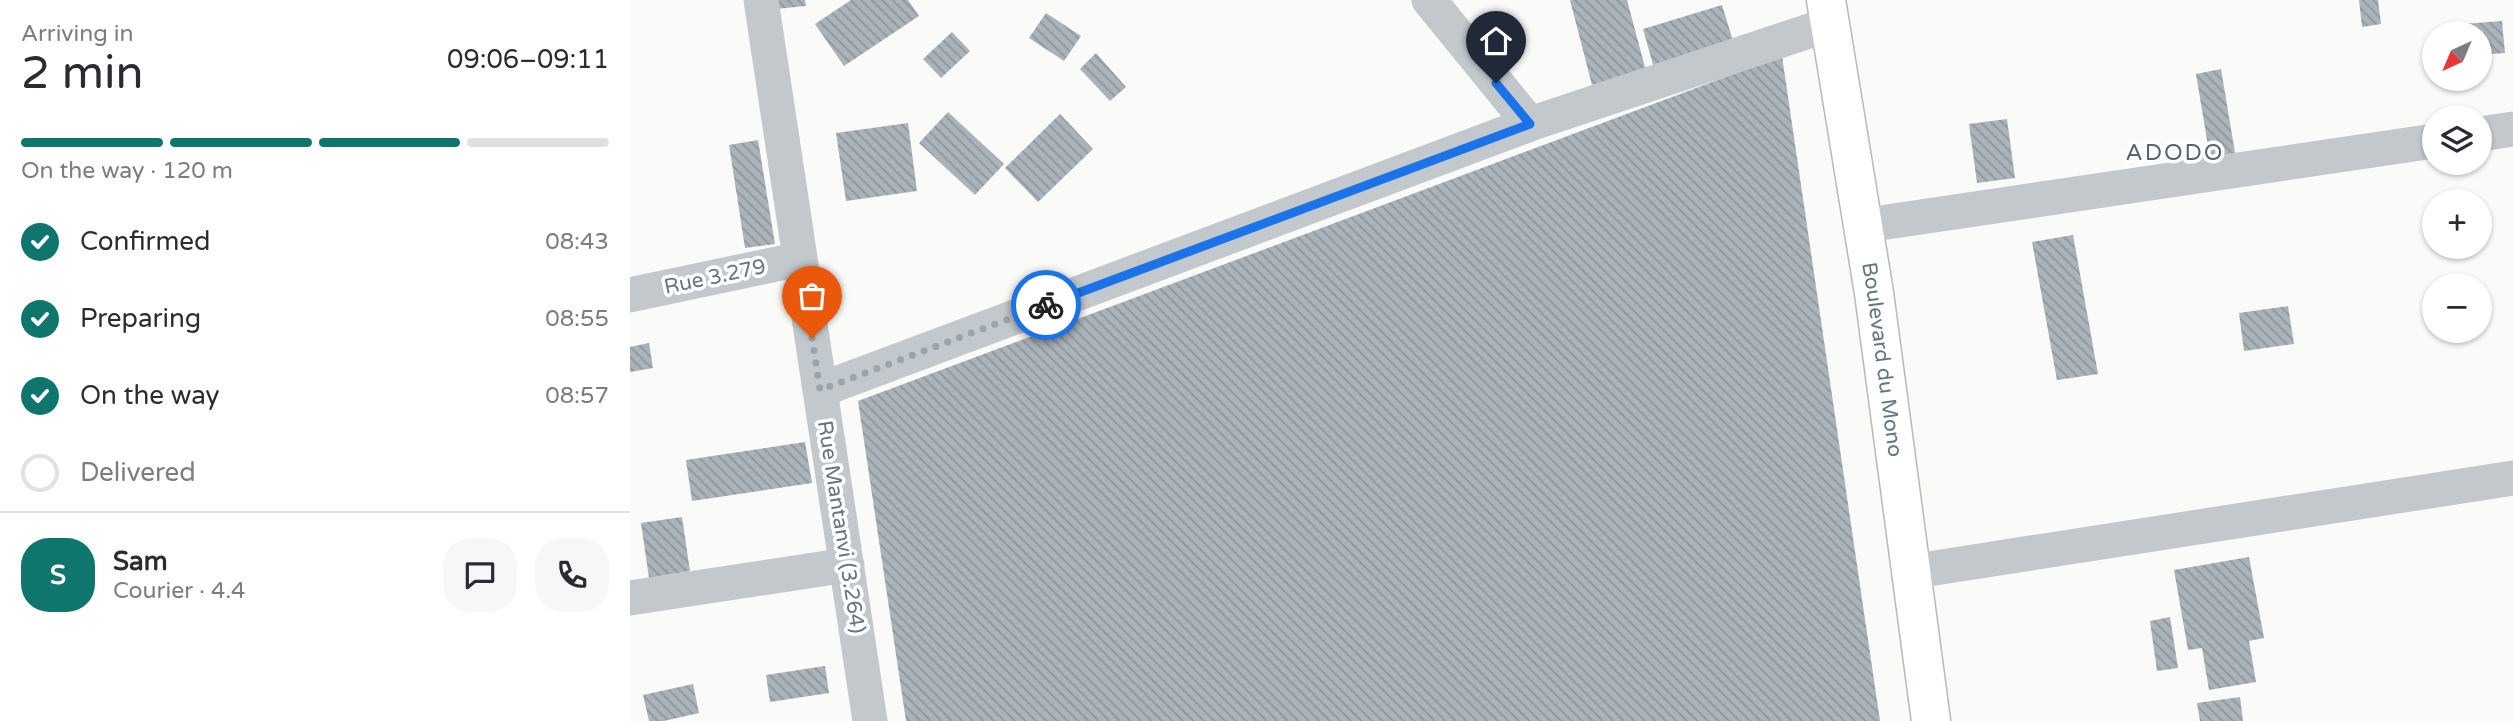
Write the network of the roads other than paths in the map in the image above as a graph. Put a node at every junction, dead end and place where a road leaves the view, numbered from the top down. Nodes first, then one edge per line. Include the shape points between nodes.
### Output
1 (761, 0) edge
2 (1429, 0) edge
3 (1836, 8) edge
4 (1530, 124) junction
5 (2513, 129) edge
6 (2492, 132) edge
7 (2422, 143) edge
8 (1886, 222) junction
9 (800, 259) junction
10 (630, 295) edge
11 (820, 390) junction
12 (2513, 478) edge
13 (847, 565) junction
14 (1934, 568) junction
15 (630, 598) edge
16 (870, 721) edge
17 (1931, 721) edge
18 (1953, 721) edge

1 - 9 street, Rue Mantanvi (3.264)
2 - 4 street
3 - 4 street
3 - 8 main road, Boulevard du Mono
3 - 17 main road, Boulevard du Mono
4 - 11 street
5 - 6 street
7 - 8 street
8 - 14 main road, Boulevard du Mono
9 - 10 street, Rue 3.279
9 - 11 street, Rue Mantanvi (3.264)
11 - 13 street, Rue Mantanvi (3.264)
12 - 14 street
13 - 15 street
13 - 16 street, Rue Mantanvi (3.264)
14 - 18 main road, Boulevard du Mono

